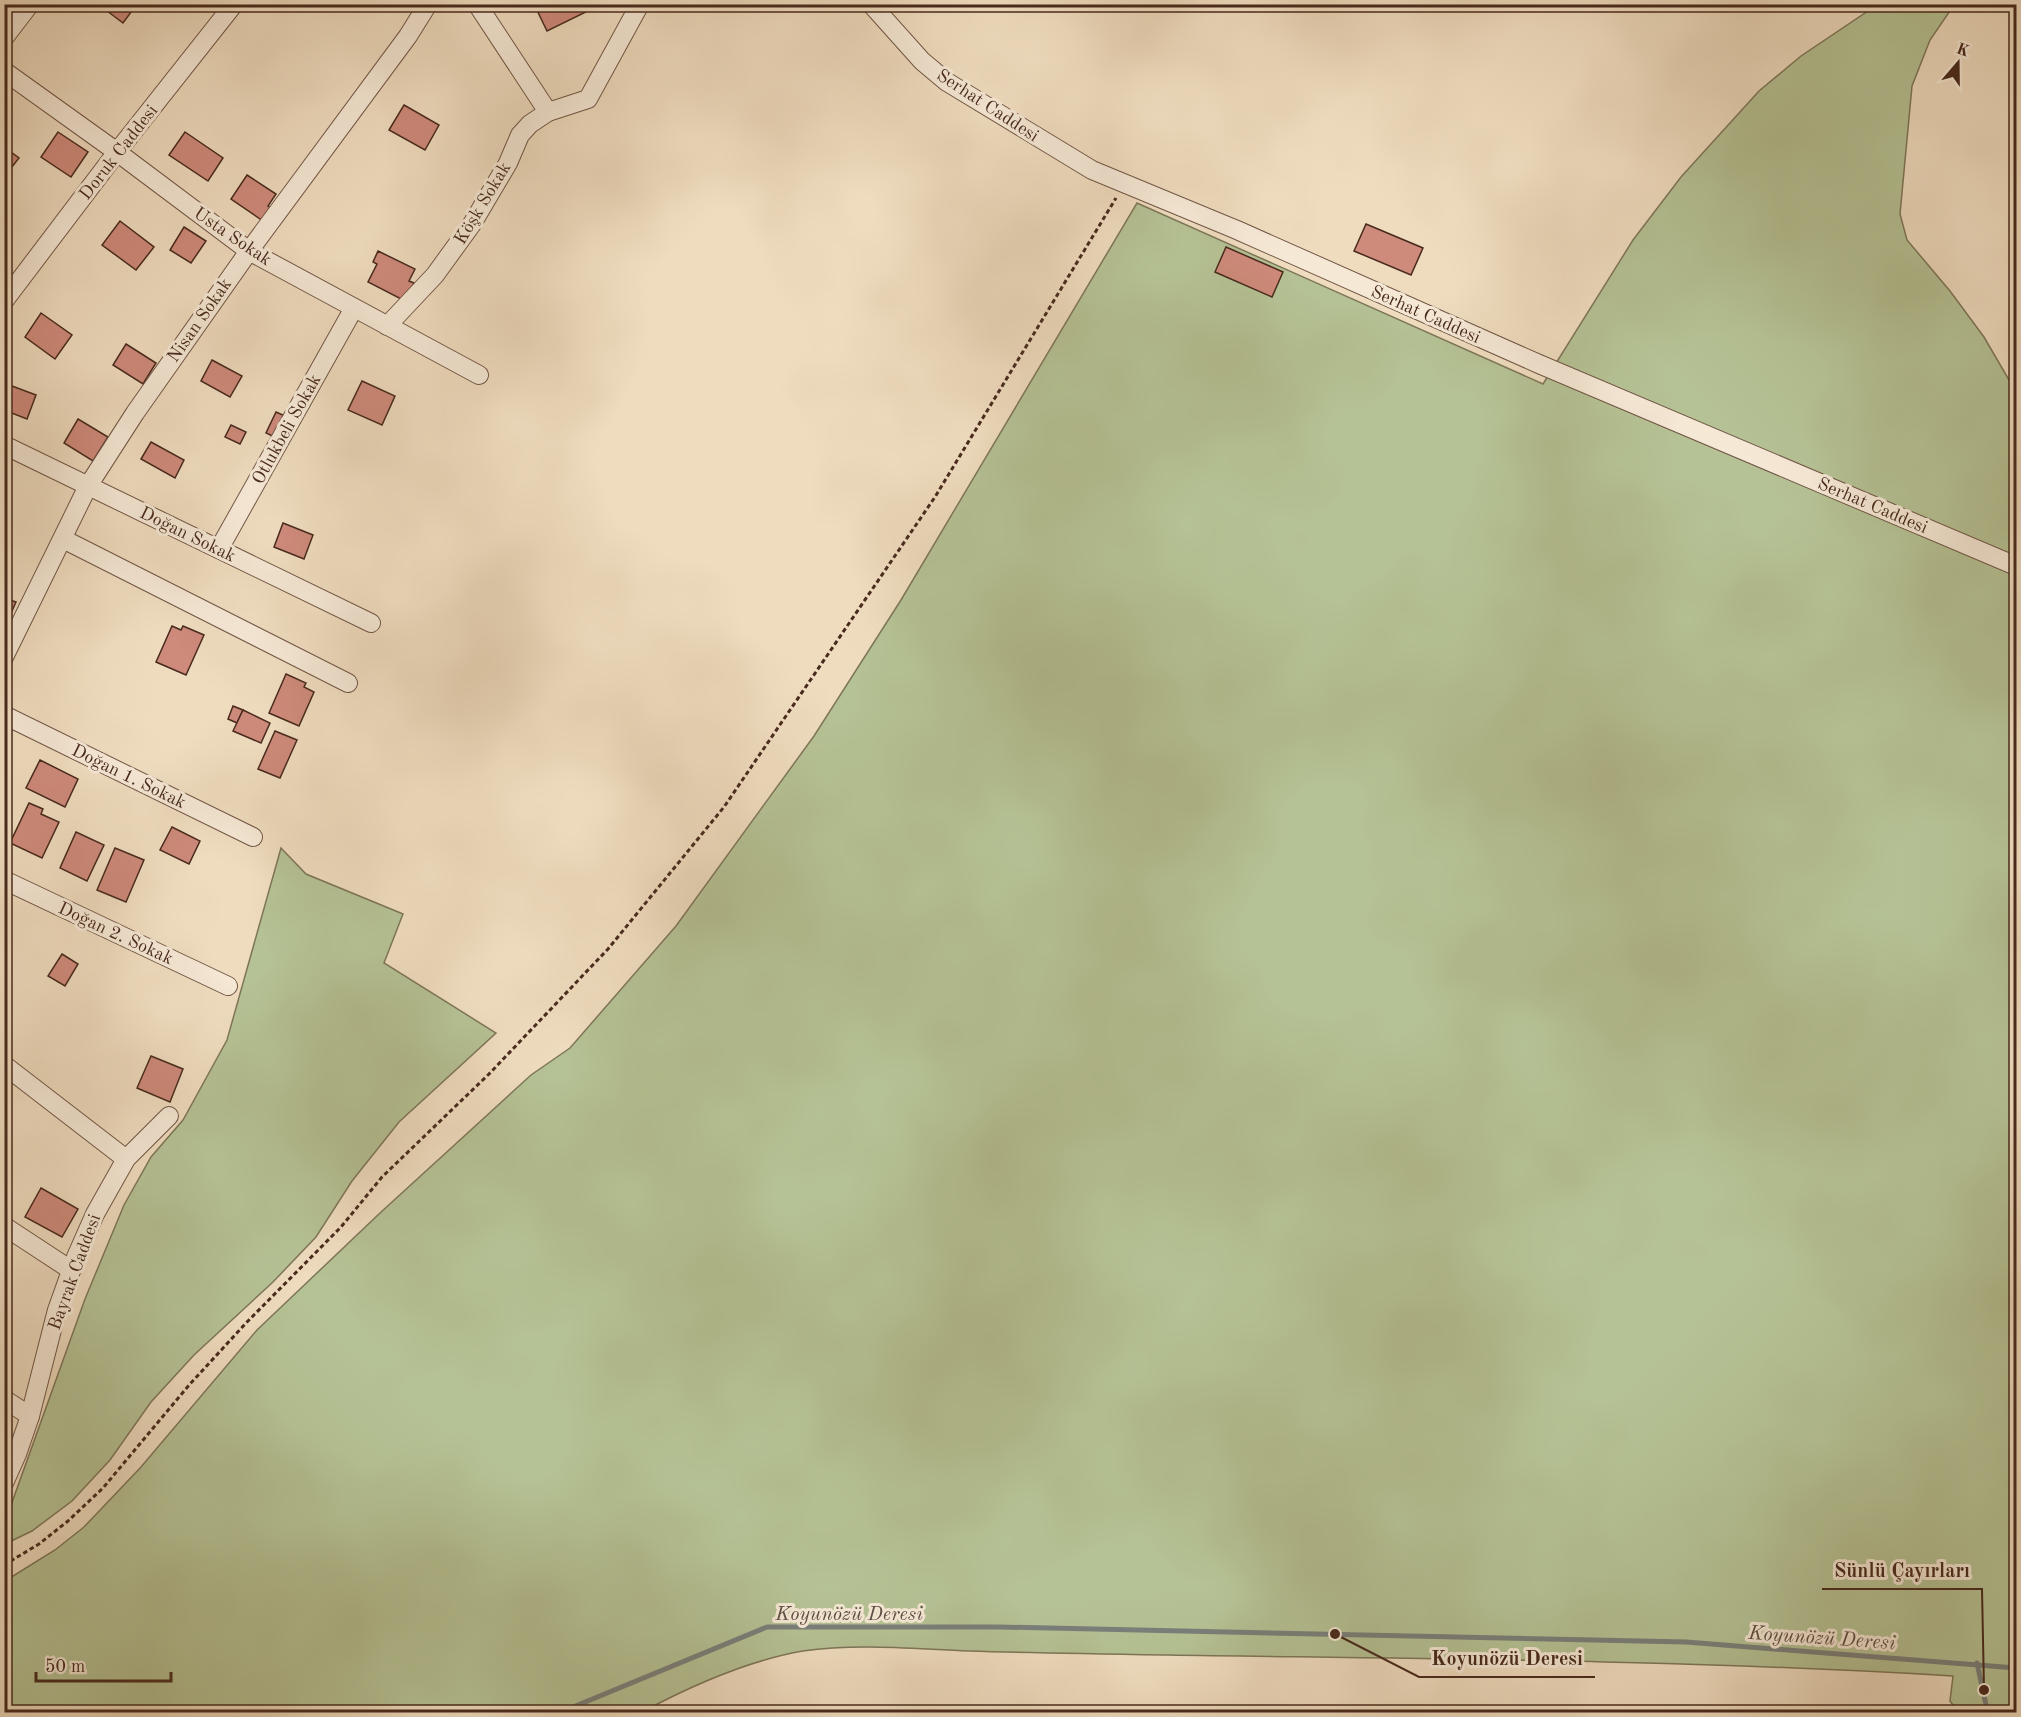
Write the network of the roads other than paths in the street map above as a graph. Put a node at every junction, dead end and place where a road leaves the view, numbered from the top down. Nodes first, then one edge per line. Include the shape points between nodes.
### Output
1 (30, 4) edge
2 (234, 4) edge
3 (428, 4) edge
4 (477, 4) edge
5 (640, 4) edge
6 (871, 4) edge
7 (4, 38) edge
8 (4, 71) edge
9 (548, 112) junction
10 (117, 152) junction
11 (249, 251) junction
12 (4, 301) edge
13 (354, 308) junction
14 (387, 326) junction
15 (479, 375) dead end
16 (4, 445) edge
17 (88, 486) junction
18 (63, 539) junction
19 (219, 549) junction
20 (2016, 566) edge
21 (371, 623) dead end
22 (4, 657) edge
23 (348, 683) dead end
24 (4, 715) edge
25 (253, 837) dead end
26 (4, 880) edge
27 (228, 986) dead end
28 (4, 1065) edge
29 (169, 1116) dead end
30 (126, 1159) junction
31 (4, 1226) edge
32 (71, 1270) junction
33 (4, 1398) edge
34 (30, 1416) junction
35 (4, 1483) edge

1 - 7 street
2 - 10 street, Doruk Caddesi
3 - 11 street, Nisan Sokak
4 - 9 street
5 - 9 street, Köşk Sokak via 588,99
6 - 20 street, Serhat Caddesi via 922,61 947,82 1092,170
8 - 10 street, Usta Sokak
9 - 14 street, Köşk Sokak via 520,135 508,163 450,256
10 - 11 street, Usta Sokak
10 - 12 street, Doruk Caddesi
11 - 13 street, Usta Sokak
11 - 17 street, Nisan Sokak via 154,384
13 - 14 street, Usta Sokak
13 - 19 street, Otlukbeli Sokak
14 - 15 street, Usta Sokak
16 - 17 street, Doğan Sokak
17 - 18 street, Nisan Sokak
17 - 19 street, Doğan Sokak
18 - 22 street, Nisan Sokak
18 - 23 street
19 - 21 street, Doğan Sokak
24 - 25 street, Doğan 1. Sokak
26 - 27 street, Doğan 2. Sokak
28 - 30 street
29 - 30 street, Bayrak Caddesi
30 - 32 street, Bayrak Caddesi via 95,1214
31 - 32 street
32 - 34 street, Bayrak Caddesi
33 - 34 street
34 - 35 street, Bayrak Caddesi

